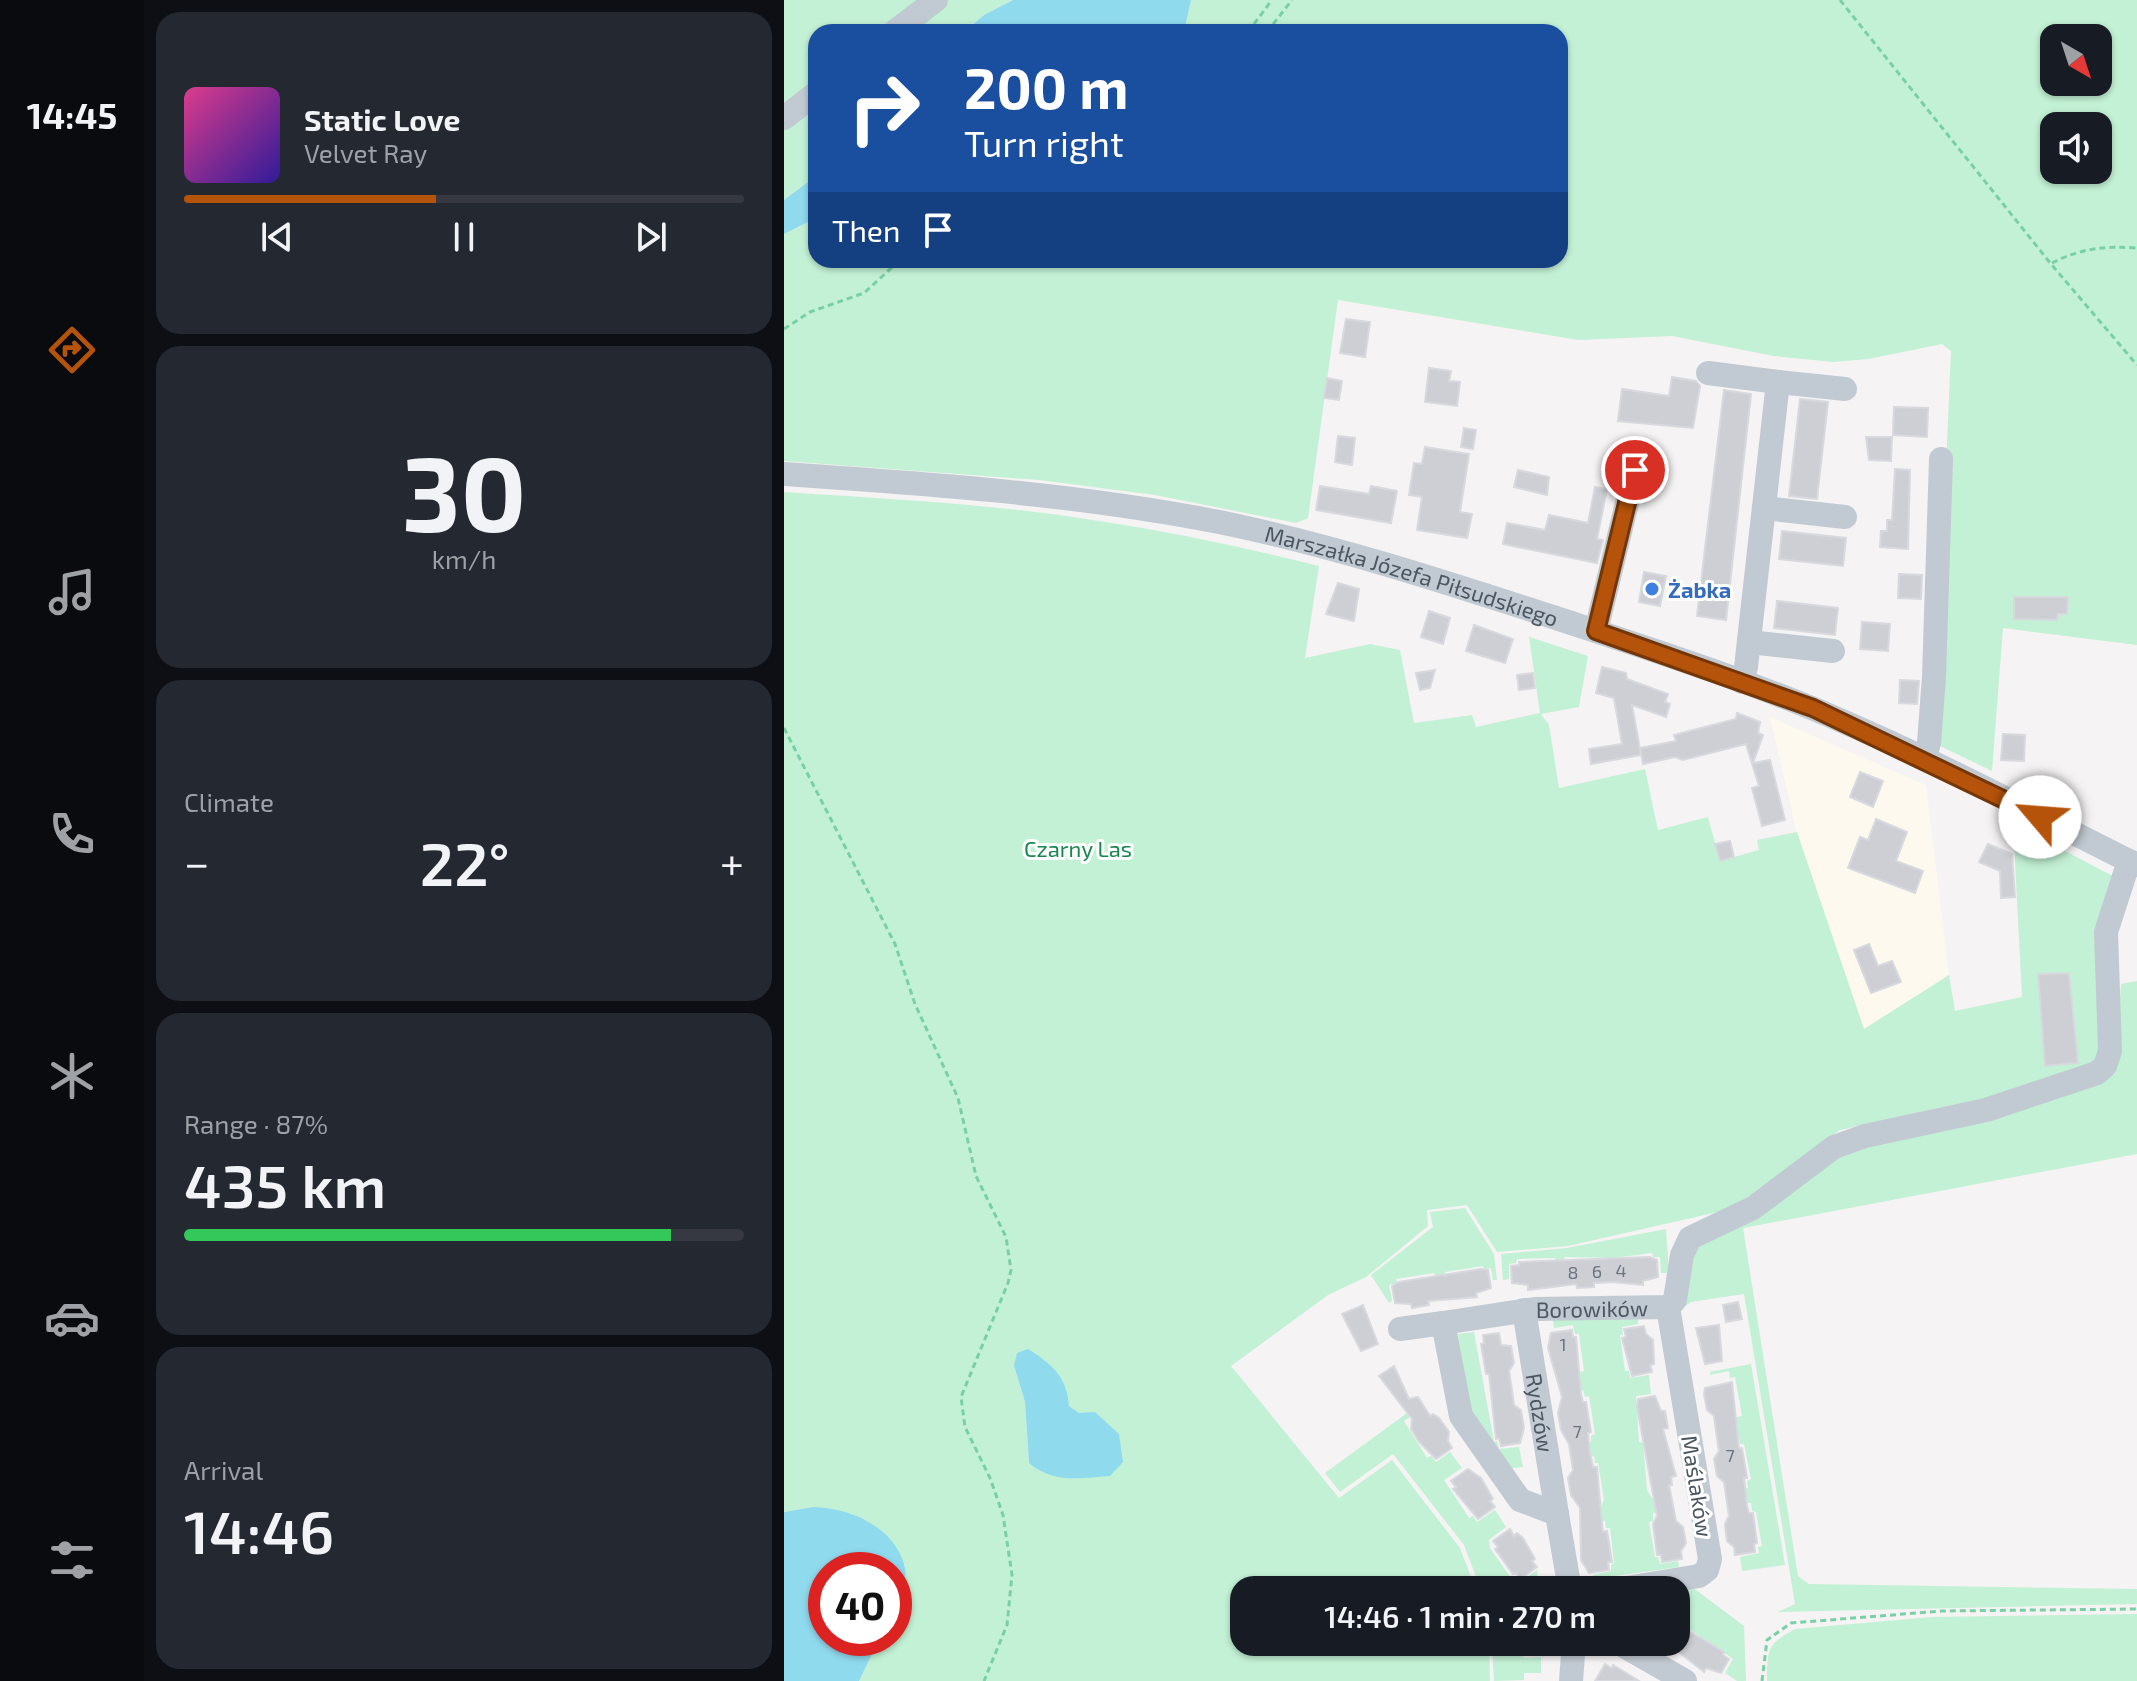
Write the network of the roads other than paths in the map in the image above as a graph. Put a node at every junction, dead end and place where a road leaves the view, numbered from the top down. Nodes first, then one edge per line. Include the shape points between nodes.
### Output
1 (936, 0) edge
2 (904, 24) edge
3 (808, 99) edge
4 (784, 118) edge
5 (1708, 373) dead end
6 (1778, 382) junction
7 (1845, 389) dead end
8 (1941, 459) dead end
9 (1635, 470) dead end
10 (784, 474) edge
11 (1764, 508) junction
12 (1845, 517) dead end
13 (1596, 631) junction
14 (1749, 642) junction
15 (1833, 651) dead end
16 (1742, 682) junction
17 (1924, 759) junction
18 (2133, 863) edge
19 (1668, 1307) junction
20 (1524, 1310) junction
21 (1443, 1323) junction
22 (1400, 1329) dead end
23 (1557, 1514) junction
24 (1568, 1576) edge
25 (1690, 1577) edge
26 (1573, 1656) edge
27 (1641, 1656) edge
28 (1571, 1681) edge
29 (1685, 1681) edge

1 - 2 street
3 - 4 street
5 - 6 street
6 - 7 street
6 - 11 street
8 - 17 street via 1934,677
9 - 13 street
10 - 13 street, Marszałka Józefa Piłsudskiego via 1024,493 1225,524 1352,555
11 - 12 street
11 - 14 street
13 - 16 street, Marszałka Józefa Piłsudskiego
14 - 15 street
14 - 16 street
16 - 17 street, Marszałka Józefa Piłsudskiego
17 - 18 street, Marszałka Józefa Piłsudskiego
18 - 19 street, Borowików via 2106,932 2110,1051 2097,1073 1986,1110 1846,1141 1823,1153 1733,1220 1690,1238 1675,1300
19 - 20 street, Borowików
19 - 25 street, Maślaków via 1710,1559 1707,1570
20 - 21 street, Borowików
20 - 23 street, Rydzów
21 - 22 street, Borowików
21 - 23 street via 1461,1416 1520,1500
23 - 24 street
26 - 28 street
27 - 29 street

